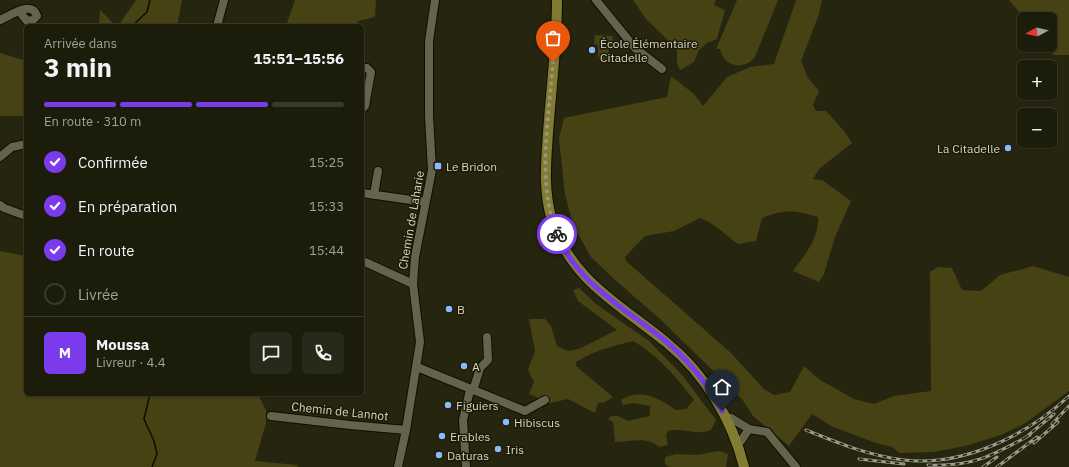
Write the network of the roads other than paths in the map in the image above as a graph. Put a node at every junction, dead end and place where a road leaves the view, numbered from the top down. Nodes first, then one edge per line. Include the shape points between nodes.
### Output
1 (224, 0) edge
2 (436, 0) edge
3 (554, 0) edge
4 (557, 0) edge
5 (596, 0) edge
6 (19, 11) dead end
7 (0, 20) edge
8 (556, 21) junction
9 (218, 24) edge
10 (364, 68) edge
11 (662, 69) dead end
12 (366, 81) edge
13 (364, 107) edge
14 (24, 144) edge
15 (0, 157) edge
16 (378, 171) dead end
17 (364, 193) edge
18 (374, 194) junction
19 (425, 202) junction
20 (0, 205) edge
21 (24, 215) edge
22 (364, 262) edge
23 (413, 284) junction
24 (600, 291) junction
25 (487, 337) dead end
26 (417, 367) junction
27 (472, 391) junction
28 (545, 400) dead end
29 (271, 416) dead end
30 (731, 418) junction
31 (749, 429) junction
32 (406, 430) junction
33 (741, 441) junction
34 (398, 467) edge
35 (466, 467) edge
36 (744, 467) edge
37 (748, 467) edge
38 (796, 467) edge

1 - 9 street
2 - 19 street, Chemin de Laharie via 429,41 432,163
3 - 8 main road
4 - 8 main road
5 - 11 street via 635,48
6 - 7 street
8 - 24 main road via 545,171 548,205 566,251 575,266
10 - 12 street via 370,72
12 - 13 street
14 - 15 street via 12,147
16 - 18 street
17 - 18 street
18 - 19 street
19 - 23 street, Chemin de Laharie
20 - 21 street
22 - 23 street
23 - 26 street, Chemin de Laharie via 420,342
24 - 30 main road via 644,320 682,350 702,371
24 - 36 main road via 668,344 700,377 729,424
25 - 27 street via 488,360 480,368
26 - 27 street
26 - 32 street, Chemin de Laharie
27 - 28 street via 525,412
27 - 35 street via 464,420
29 - 32 street, Chemin de Lannot
30 - 31 street
30 - 33 main road
31 - 33 street
31 - 38 street via 767,432
32 - 34 street, Chemin de Laharie
33 - 37 main road

